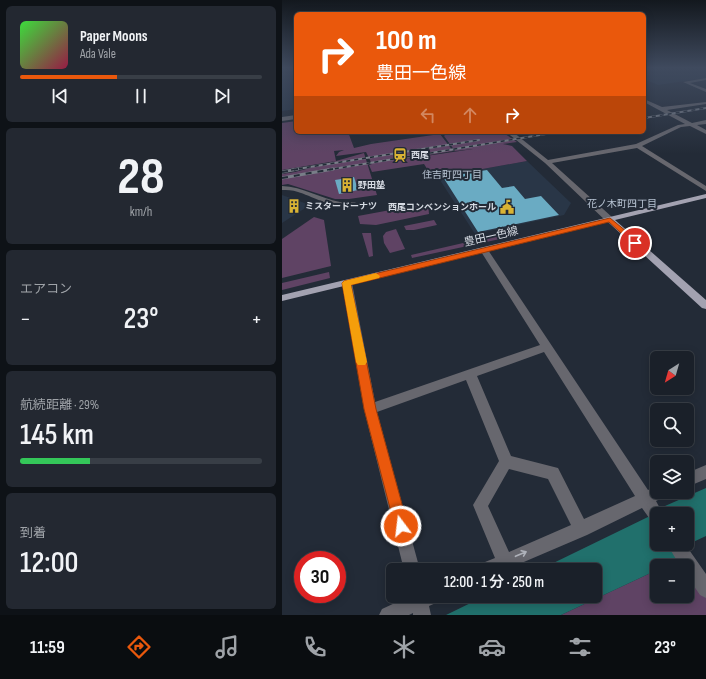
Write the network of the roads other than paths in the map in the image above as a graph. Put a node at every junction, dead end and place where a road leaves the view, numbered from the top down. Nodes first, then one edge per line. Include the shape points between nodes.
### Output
1 (646, 101) edge
2 (706, 103) edge
3 (662, 109) junction
4 (294, 118) edge
5 (282, 119) edge
6 (706, 122) edge
7 (691, 124) junction
8 (706, 132) edge
9 (512, 134) edge
10 (638, 146) junction
11 (547, 162) junction
12 (282, 188) edge
13 (706, 190) edge
14 (706, 196) edge
15 (357, 205) dead end
16 (610, 220) junction
17 (484, 250) junction
18 (347, 283) junction
19 (282, 298) edge
20 (706, 306) edge
21 (546, 347) junction
22 (470, 374) junction
23 (370, 409) junction
24 (506, 462) junction
25 (706, 472) edge
26 (694, 477) edge
27 (650, 496) edge
28 (644, 498) junction
29 (650, 507) edge
30 (581, 529) junction
31 (680, 551) edge
32 (504, 561) junction
33 (410, 563) edge
34 (500, 563) edge
35 (702, 584) edge
36 (420, 603) edge
37 (388, 615) edge

1 - 3 street
2 - 3 street
3 - 7 street
4 - 5 street
6 - 7 street
7 - 8 street
7 - 10 street via 680,126
9 - 11 street
10 - 11 street
10 - 13 street
11 - 16 street
12 - 15 street via 342,205
14 - 16 main road, 豊田一色線
16 - 17 main road, 豊田一色線
16 - 20 main road
17 - 18 main road, 豊田一色線
17 - 21 street
18 - 19 main road, 豊田一色線
18 - 23 street
21 - 22 street
21 - 28 street
22 - 23 street
22 - 24 street
23 - 33 street
24 - 30 street via 553,473
24 - 32 street via 480,505
25 - 26 street
27 - 28 street
28 - 29 street
28 - 30 street
32 -> 30 street
31 - 35 street
32 - 34 street
36 - 37 street

